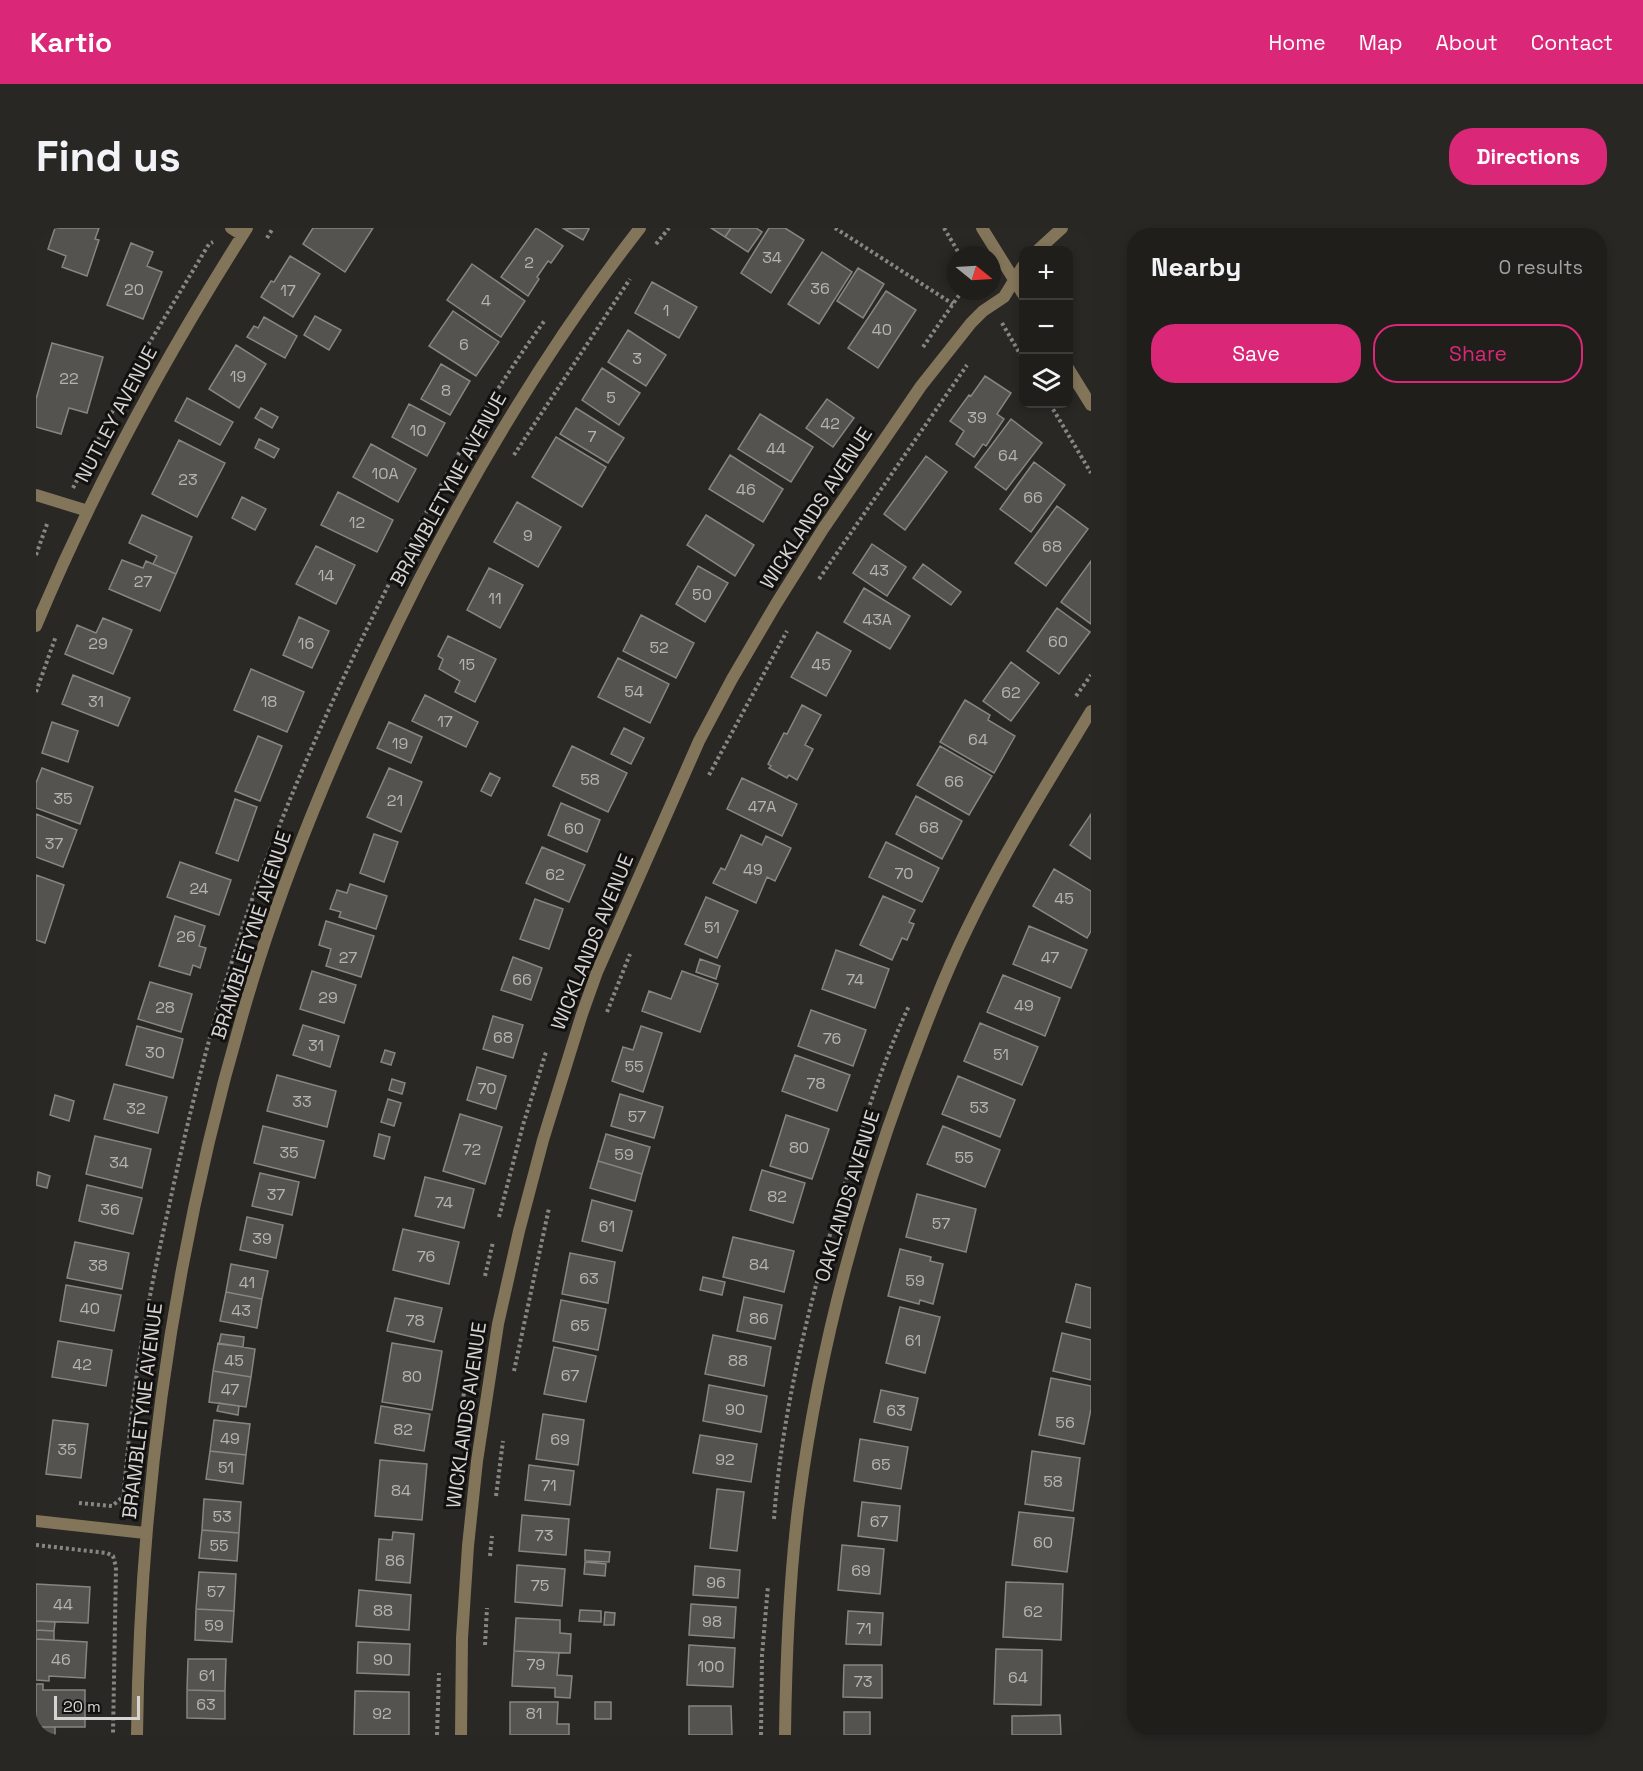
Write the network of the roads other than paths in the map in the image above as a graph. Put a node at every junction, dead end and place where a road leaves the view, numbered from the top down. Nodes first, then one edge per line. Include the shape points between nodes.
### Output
1 (640, 228) edge
2 (982, 228) edge
3 (1062, 228) edge
4 (240, 230) edge
5 (1042, 246) edge
6 (1019, 274) edge
7 (1015, 281) junction
8 (1019, 288) edge
9 (1073, 376) edge
10 (1091, 405) edge
11 (36, 495) edge
12 (88, 511) junction
13 (36, 626) edge
14 (1091, 711) edge
15 (36, 1521) edge
16 (146, 1533) junction
17 (137, 1735) edge
18 (460, 1735) edge
19 (785, 1735) edge

1 - 16 street, BRAMBLETYNE AVENUE via 524,392 462,500 350,724 280,899 226,1076 183,1258 162,1381
2 - 7 street
3 - 5 street
4 - 12 street, NUTLEY AVENUE via 158,373
6 - 7 street, WICKLANDS AVENUE
7 - 8 street
7 - 18 street, WICKLANDS AVENUE via 1004,297 983,311 960,335 921,386 776,604 699,741 597,972 543,1140 498,1324 467,1552
9 - 10 street
11 - 12 street
12 - 13 street, NUTLEY AVENUE
14 - 19 street, OAKLANDS AVENUE via 966,930 930,1012 859,1219 832,1316 799,1502 788,1623
15 - 16 street
16 - 17 street, BRAMBLETYNE AVENUE

